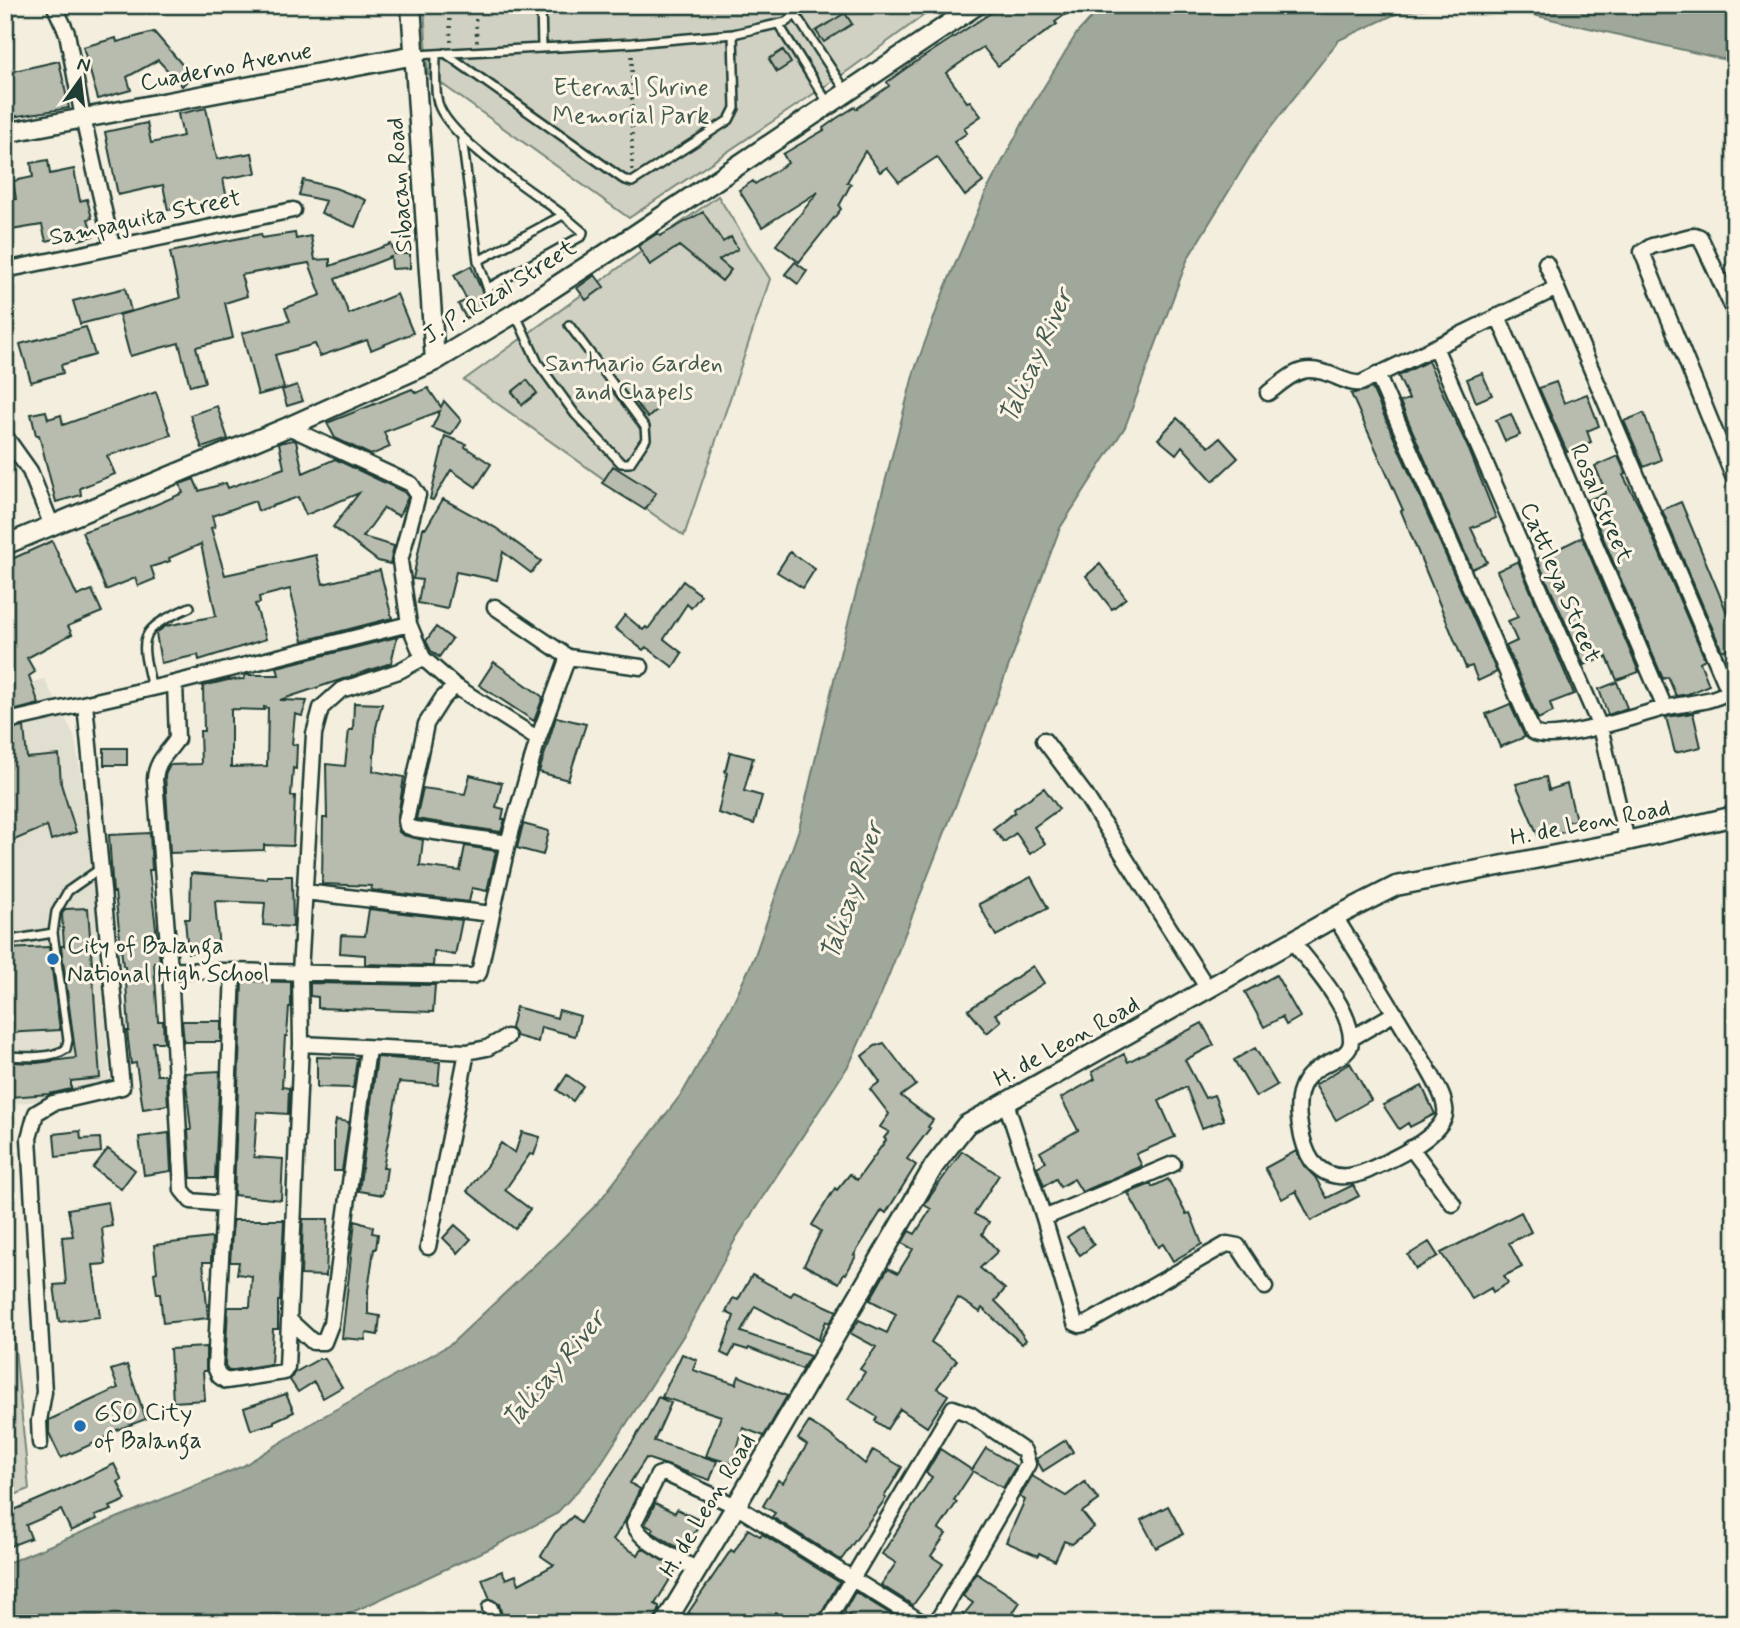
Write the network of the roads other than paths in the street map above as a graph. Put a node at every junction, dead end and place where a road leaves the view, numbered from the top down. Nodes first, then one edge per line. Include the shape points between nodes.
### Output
1 (54, 5) edge
2 (411, 5) edge
3 (541, 5) edge
4 (797, 5) edge
5 (977, 5) edge
6 (795, 14) junction
7 (779, 25) junction
8 (733, 34) junction
9 (542, 47) junction
10 (448, 53) junction
11 (436, 54) junction
12 (415, 55) junction
13 (846, 92) junction
14 (828, 103) junction
15 (83, 118) junction
16 (5, 133) edge
17 (462, 138) junction
18 (293, 210) dead end
19 (563, 215) junction
20 (112, 246) junction
21 (478, 261) junction
22 (1546, 263) dead end
23 (5, 270) edge
24 (488, 288) junction
25 (1557, 288) junction
26 (492, 301) dead end
27 (515, 313) junction
28 (1735, 313) edge
29 (1498, 316) junction
30 (569, 325) dead end
31 (1435, 347) junction
32 (435, 361) junction
33 (1377, 374) junction
34 (1268, 393) dead end
35 (288, 427) junction
36 (5, 436) edge
37 (1735, 481) edge
38 (52, 526) junction
39 (5, 545) edge
40 (190, 607) dead end
41 (495, 607) dead end
42 (409, 624) junction
43 (568, 657) junction
44 (423, 658) junction
45 (641, 667) dead end
46 (175, 683) junction
47 (455, 686) junction
48 (152, 688) junction
49 (85, 704) junction
50 (1665, 708) junction
51 (12, 720) dead end
52 (1600, 727) junction
53 (538, 740) junction
54 (1044, 740) dead end
55 (1735, 816) edge
56 (1627, 841) junction
57 (508, 843) junction
58 (101, 868) junction
59 (304, 892) junction
60 (492, 914) junction
61 (1335, 917) junction
62 (53, 933) junction
63 (5, 941) edge
64 (1293, 942) junction
65 (170, 970) junction
66 (233, 971) junction
67 (300, 972) junction
68 (1209, 989) junction
69 (1395, 1013) junction
70 (507, 1037) dead end
71 (1352, 1038) junction
72 (301, 1044) junction
73 (368, 1049) junction
74 (467, 1052) junction
75 (5, 1056) edge
76 (1006, 1103) junction
77 (1411, 1148) junction
78 (1173, 1164) dead end
79 (224, 1204) junction
80 (1454, 1204) dead end
81 (1044, 1218) junction
82 (429, 1247) dead end
83 (1265, 1287) dead end
84 (289, 1320) junction
85 (40, 1443) dead end
86 (736, 1506) junction
87 (697, 1570) junction
88 (853, 1578) junction
89 (490, 1608) dead end
90 (495, 1623) edge
91 (665, 1623) edge
92 (826, 1623) edge
93 (923, 1623) edge
94 (936, 1623) edge

1 - 15 street via 66,33
2 - 12 street, Sibacan Road
3 - 9 lane
4 - 6 lane
5 - 13 street, J. P. Rizal Street
6 - 7 lane
6 - 13 lane
7 - 8 lane
7 - 14 lane
8 - 9 lane
8 - 10 lane via 735,108 729,120 632,182
9 - 10 lane
10 - 11 lane
11 - 12 lane
11 - 17 lane via 437,101
12 - 15 street, Cuaderno Avenue
12 - 32 street, Sibacan Road
13 - 14 street, J. P. Rizal Street
14 - 27 street, J. P. Rizal Street
15 - 16 street, Cuaderno Avenue
15 - 20 street
17 - 19 lane
17 - 21 lane
18 - 20 street, Sampaguita Street
19 - 21 lane
19 - 24 lane via 582,236
20 - 23 street, Sampaguita Street
21 - 24 lane
22 - 25 street
24 - 26 lane
25 - 29 street
25 - 50 street via 1728,689 1721,696
27 - 30 lane via 538,363 575,414 621,463 630,463 646,439 645,427
27 - 32 street, J. P. Rizal Street
28 - 37 street via 1703,240 1695,235 1642,252
29 - 31 street
29 - 50 street, Rosal Street
31 - 33 street
31 - 52 street, Cattleya Street
32 - 35 street, J. P. Rizal Street
33 - 34 street via 1355,384 1307,369
33 - 52 street via 1533,732 1549,736
35 - 38 street, J. P. Rizal Street
35 - 42 street via 416,489 400,561
36 - 38 street via 30,471
38 - 39 street, J. P. Rizal Street
40 - 48 lane via 149,629 145,656
41 - 43 street
42 - 44 street
42 - 46 street
43 - 45 street
43 - 53 street
44 - 47 street
44 - 59 street via 341,690 321,708 314,734
46 - 48 street
46 - 65 street via 177,739 160,759 155,779
47 - 53 street
47 - 57 street via 426,724 407,826
48 - 49 street
49 - 51 street
49 - 58 street
50 - 52 street
52 - 56 street, Cattleya Street
53 - 57 street
54 - 68 street via 1086,796
55 - 56 street, H. de Leon Road
56 - 61 street, H. de Leon Road via 1396,886
57 - 60 street
58 - 62 lane via 68,891 56,912
58 - 85 street via 122,1087 53,1103 36,1113 29,1138 44,1392
59 - 60 street
59 - 67 street
60 - 67 street via 479,973 472,976
61 - 64 street, H. de Leon Road
61 - 69 street
62 - 63 lane
62 - 75 lane via 66,1049 46,1055
64 - 68 street, H. de Leon Road
64 - 71 street via 1337,1001
65 - 66 street
65 - 79 street via 182,1190 191,1201
66 - 67 street
66 - 79 street
67 - 72 street
68 - 76 street, H. de Leon Road
69 - 71 street
69 - 77 street via 1446,1111 1443,1121
70 - 74 street
71 - 77 street via 1346,1052 1306,1077 1300,1087 1299,1120 1312,1161 1326,1174 1356,1176
72 - 73 street
72 - 84 street
73 - 74 street
73 - 84 street via 331,1324 324,1342 313,1342
74 - 82 street
76 - 81 street
76 - 86 street, H. de Leon Road via 966,1125 934,1166
77 - 80 street
78 - 81 street
79 - 84 street via 215,1367 219,1376 226,1381 284,1373
81 - 83 street via 1071,1314 1080,1325 1227,1244 1238,1246
86 - 87 street, H. de Leon Road
86 - 87 street via 670,1474 658,1475 634,1523 635,1530
86 - 88 street
87 - 91 street, H. de Leon Road
88 - 92 street
88 - 93 street
88 - 94 street via 951,1410 962,1410 1024,1451 1028,1464
89 - 90 street

